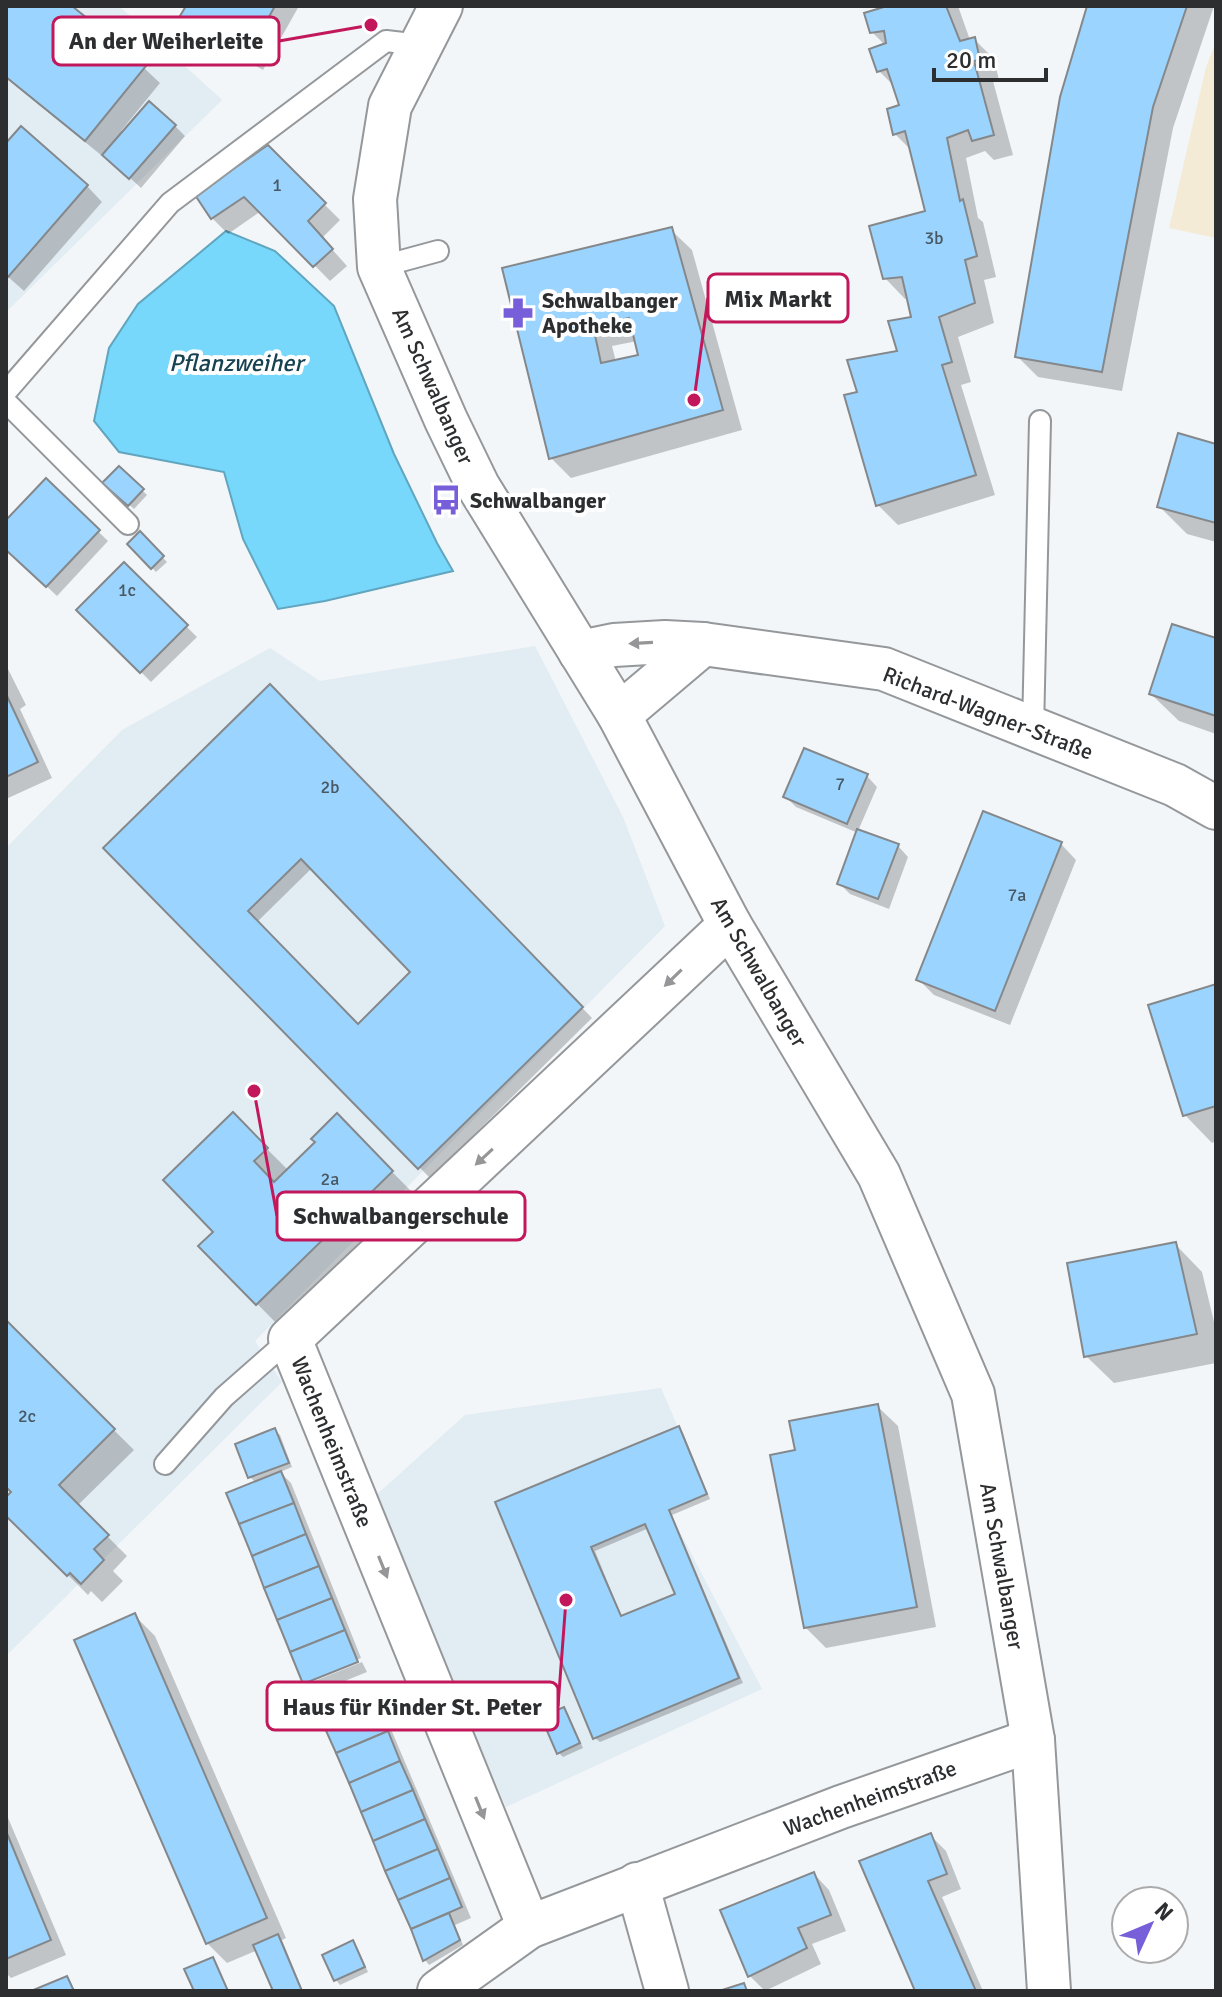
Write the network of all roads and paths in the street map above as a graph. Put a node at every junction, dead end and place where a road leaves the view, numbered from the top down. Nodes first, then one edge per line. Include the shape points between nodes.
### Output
1 (441, 6) edge
2 (420, 45) junction
3 (438, 251) dead end
4 (379, 267) junction
5 (6, 392) edge
6 (6, 402) edge
7 (1040, 421) dead end
8 (128, 524) dead end
9 (700, 633) junction
10 (580, 652) junction
11 (619, 715) junction
12 (1033, 730) junction
13 (1216, 808) edge
14 (730, 925) junction
15 (290, 1339) junction
16 (165, 1464) dead end
17 (1033, 1740) junction
18 (637, 1884) junction
19 (529, 1927) junction
20 (439, 1991) edge
21 (667, 1991) edge
22 (1049, 1991) edge

1 - 2 street, Am Schwalbanger
2 - 4 street, Am Schwalbanger via 390,106 375,199
2 - 5 lane via 386,41 170,203
3 - 4 lane
4 - 10 street, Am Schwalbanger via 478,486
6 - 8 lane
7 - 12 lane
9 -> 10 street, Richard-Wagner-Straße
9 - 11 street
9 - 12 street, Richard-Wagner-Straße via 884,669
10 - 11 street, Am Schwalbanger
11 - 14 street, Am Schwalbanger
12 - 13 street, Richard-Wagner-Straße via 1175,785
14 -> 15 street, Wachenheimstraße
14 - 17 street, Am Schwalbanger via 879,1175 973,1394
15 - 16 lane via 224,1397
15 -> 19 street, Wachenheimstraße
17 - 18 street, Wachenheimstraße
17 - 22 street, Am Schwalbanger
18 - 19 street, Wachenheimstraße
18 - 21 street
19 - 20 street, Wachenheimstraße

